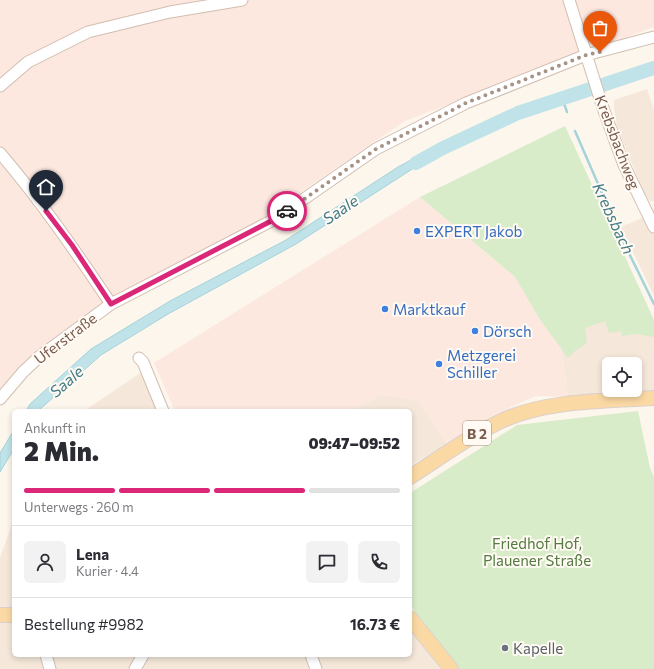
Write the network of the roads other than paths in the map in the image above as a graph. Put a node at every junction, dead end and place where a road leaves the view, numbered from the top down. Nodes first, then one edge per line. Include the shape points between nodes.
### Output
1 (242, 0) edge
2 (569, 0) edge
3 (654, 37) edge
4 (588, 61) junction
5 (0, 86) edge
6 (0, 153) edge
7 (650, 209) edge
8 (654, 227) edge
9 (111, 304) junction
10 (139, 358) dead end
11 (654, 398) edge
12 (0, 399) edge
13 (162, 409) edge
14 (412, 477) edge
15 (0, 615) edge
16 (12, 615) edge
17 (412, 620) edge
18 (47, 657) edge
19 (142, 657) edge
20 (312, 657) edge
21 (50, 669) edge
22 (135, 669) edge
23 (316, 669) edge
24 (451, 669) edge

1 - 5 street via 170,12 88,32 28,62
2 - 4 street, Krebsbachweg
3 - 4 street, Uferstraße
4 - 7 street, Krebsbachweg via 624,166
4 - 9 street, Uferstraße via 466,103 376,149 275,219
6 - 9 street via 72,245
7 - 8 street, Krebsbachweg
9 - 12 street, Uferstraße via 39,357
10 - 13 street
11 - 14 main road, B 2 via 552,406 521,413 484,430
15 - 16 main road
17 - 24 main road
18 - 21 street
19 - 22 street
20 - 23 street

